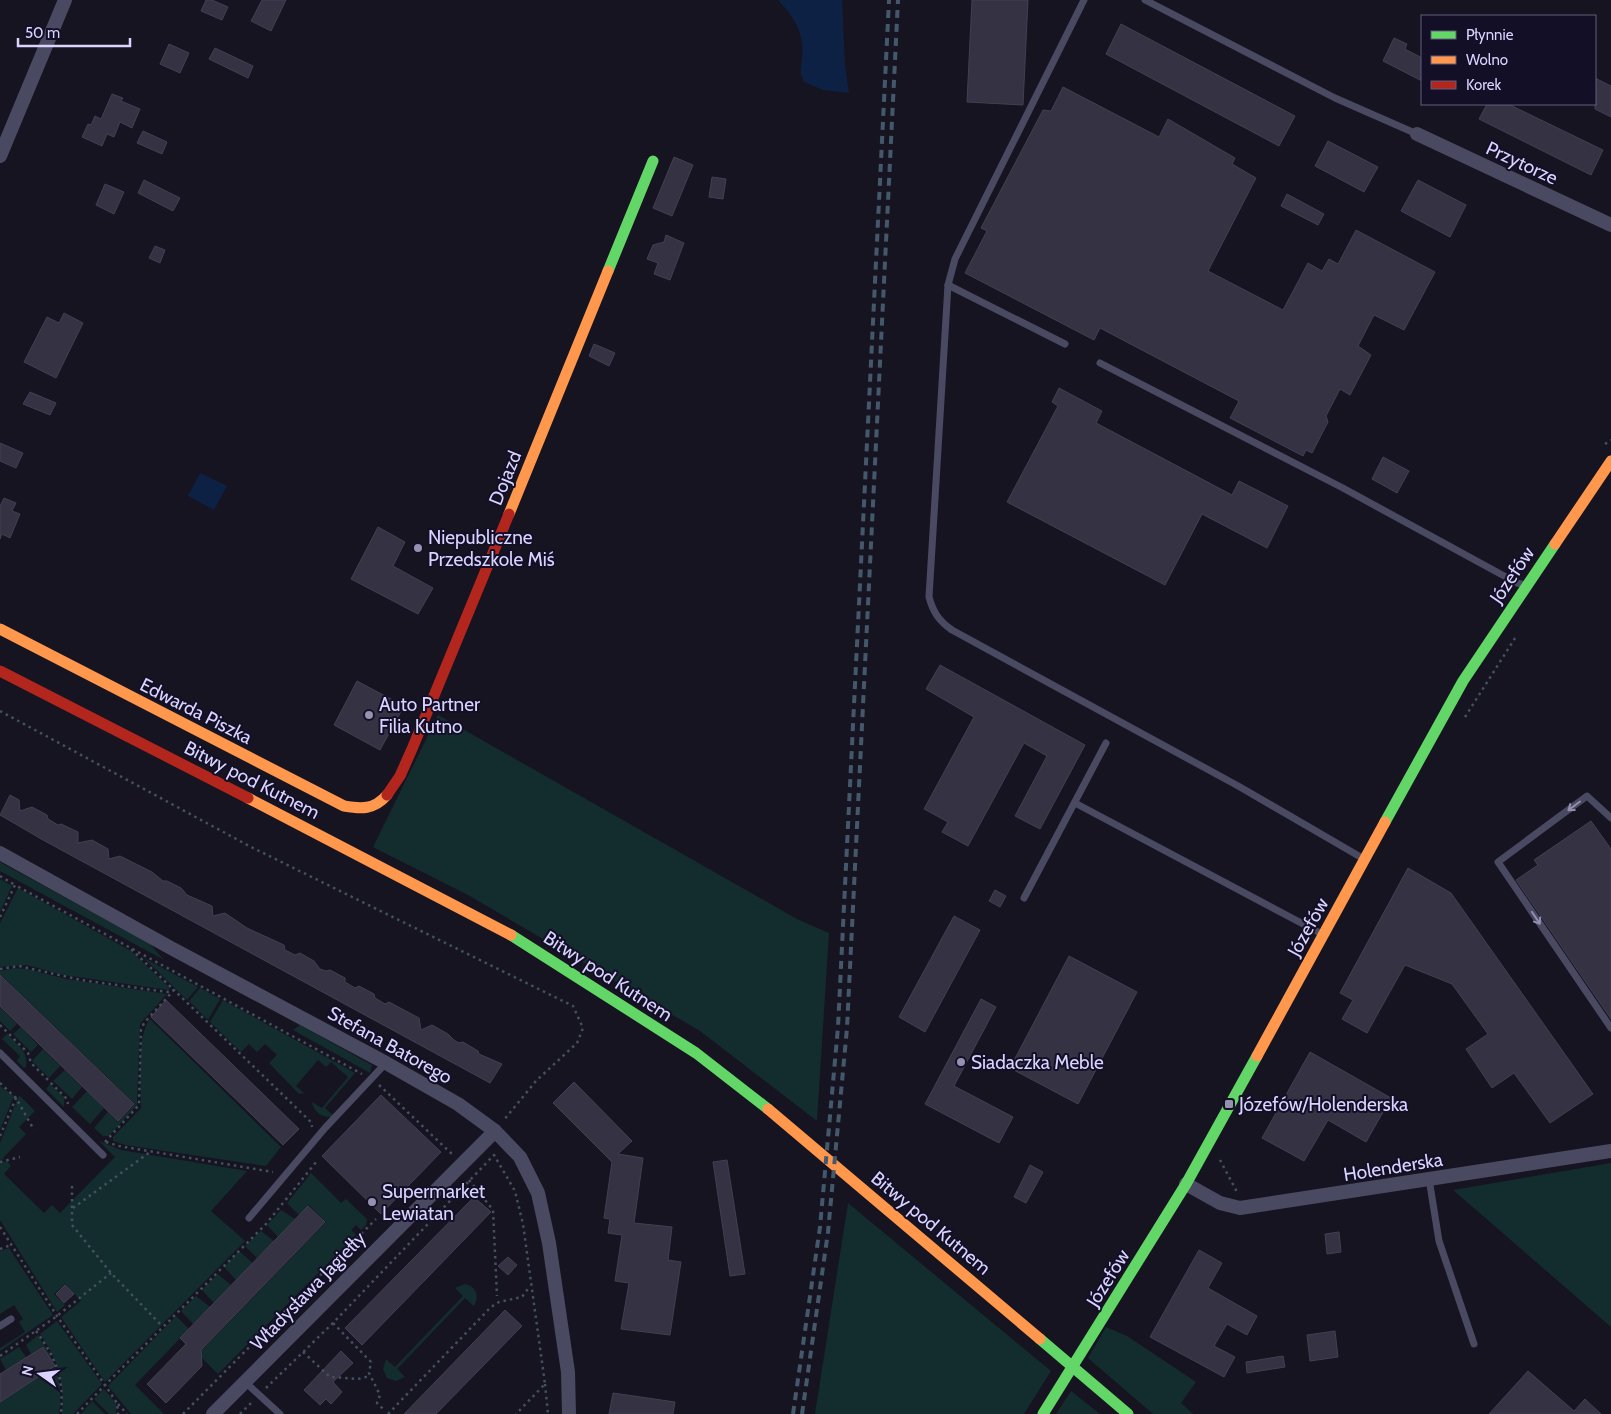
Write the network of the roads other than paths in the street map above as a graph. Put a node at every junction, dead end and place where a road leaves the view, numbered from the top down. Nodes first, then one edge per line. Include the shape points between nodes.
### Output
1 (66, 0) edge
2 (1084, 0) edge
3 (1145, 0) edge
4 (1416, 134) joint
5 (0, 156) edge
6 (653, 161) dead end
7 (1611, 225) edge
8 (948, 285) junction
9 (1065, 344) dead end
10 (1100, 363) dead end
11 (1611, 461) edge
12 (1526, 585) junction
13 (0, 629) edge
14 (0, 671) edge
15 (1106, 743) dead end
16 (379, 803) joint
17 (1075, 803) junction
18 (1611, 818) edge
19 (0, 853) edge
20 (1364, 860) junction
21 (1024, 898) dead end
22 (1323, 935) junction
23 (1611, 1028) edge
24 (0, 1053) edge
25 (386, 1063) junction
26 (495, 1131) junction
27 (1611, 1151) edge
28 (104, 1155) dead end
29 (1429, 1179) junction
30 (1186, 1184) junction
31 (249, 1218) dead end
32 (11, 1319) dead end
33 (0, 1326) edge
34 (1474, 1344) dead end
35 (245, 1382) junction
36 (213, 1414) edge
37 (280, 1414) edge
38 (569, 1414) edge
39 (1043, 1414) edge
40 (1128, 1414) edge

1 - 5 street
2 - 8 lane via 955,259
3 - 4 lane via 1335,98
4 - 7 street, Przytorze
6 - 16 street, Dojazd via 422,726 391,792
8 - 9 lane
8 - 20 lane via 929,596 942,623 1256,796
10 - 12 lane
11 - 12 street, Józefów
12 - 20 street, Józefów via 1463,681
13 - 16 street, Edwarda Piszka via 344,806 364,809
14 - 40 street, Bitwy pod Kutnem via 439,895 532,947 696,1053 760,1102
15 - 17 lane
17 - 21 lane
17 - 22 lane
18 -> 23 lane via 1587,796 1498,862
19 - 25 street, Stefana Batorego
20 - 22 street, Józefów
22 - 30 street, Józefów
24 - 28 lane
25 - 26 street, Stefana Batorego via 458,1104
25 - 31 lane
26 - 35 street, Władysława Jagiełły
26 - 38 street, Stefana Batorego via 520,1156 538,1193 549,1243 568,1372
27 - 29 street, Holenderska
29 - 30 street, Holenderska via 1240,1208 1220,1203
29 - 34 lane via 1439,1241
30 - 39 street, Józefów
32 - 33 lane
35 - 36 street, Władysława Jagiełły
35 - 37 lane

